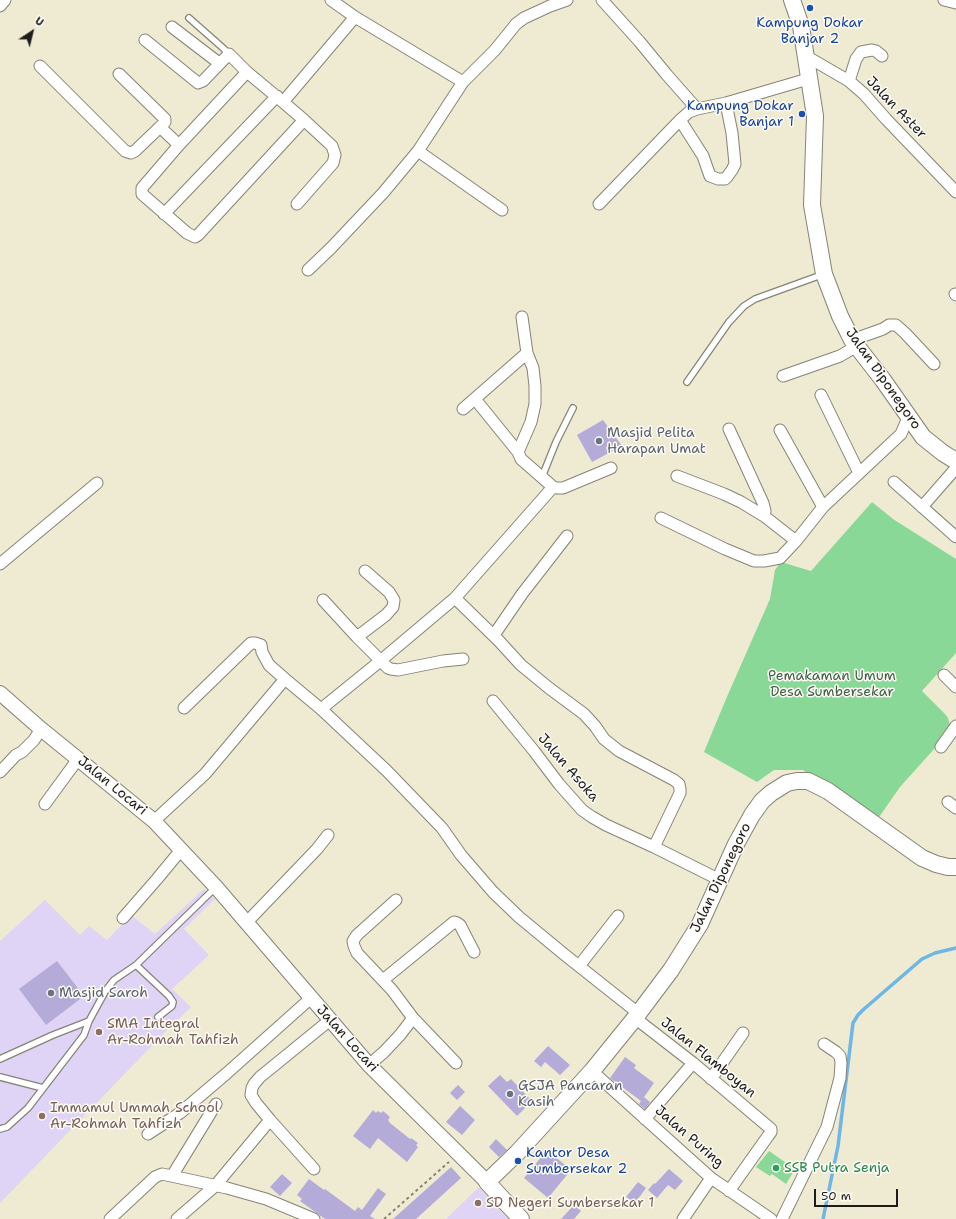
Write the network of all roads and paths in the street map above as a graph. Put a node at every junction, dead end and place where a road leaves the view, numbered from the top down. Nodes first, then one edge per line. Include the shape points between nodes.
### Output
1 (5, 0) edge
2 (331, 0) edge
3 (567, 0) edge
4 (602, 0) edge
5 (792, 0) edge
6 (944, 0) edge
7 (956, 3) edge
8 (0, 6) edge
9 (355, 17) junction
10 (189, 18) dead end
11 (172, 27) dead end
12 (145, 40) dead end
13 (229, 54) junction
14 (806, 56) junction
15 (882, 56) dead end
16 (219, 63) junction
17 (40, 66) dead end
18 (247, 72) junction
19 (119, 74) dead end
20 (808, 78) junction
21 (849, 81) junction
22 (464, 82) junction
23 (280, 99) junction
24 (726, 102) junction
25 (697, 109) junction
26 (304, 120) junction
27 (680, 120) junction
28 (160, 127) junction
29 (179, 145) junction
30 (418, 151) junction
31 (956, 192) edge
32 (297, 204) dead end
33 (598, 204) dead end
34 (502, 210) dead end
35 (164, 214) junction
36 (308, 270) dead end
37 (824, 274) junction
38 (522, 317) dead end
39 (855, 343) junction
40 (527, 353) junction
41 (934, 364) dead end
42 (783, 376) dead end
43 (687, 382) dead end
44 (821, 394) dead end
45 (475, 399) junction
46 (573, 408) dead end
47 (463, 409) dead end
48 (908, 415) junction
49 (729, 429) dead end
50 (780, 430) dead end
51 (901, 434) junction
52 (923, 437) junction
53 (518, 452) junction
54 (956, 461) edge
55 (611, 468) dead end
56 (956, 468) edge
57 (859, 473) junction
58 (677, 476) dead end
59 (542, 477) junction
60 (894, 482) dead end
61 (96, 483) dead end
62 (553, 487) junction
63 (823, 507) junction
64 (922, 507) junction
65 (764, 516) junction
66 (661, 518) dead end
67 (567, 536) dead end
68 (956, 537) edge
69 (796, 541) junction
70 (0, 564) edge
71 (365, 571) dead end
72 (455, 598) junction
73 (323, 600) dead end
74 (494, 635) junction
75 (357, 637) junction
76 (463, 659) dead end
77 (382, 660) junction
78 (944, 675) dead end
79 (285, 679) junction
80 (956, 687) edge
81 (0, 693) edge
82 (493, 701) dead end
83 (184, 708) dead end
84 (321, 709) junction
85 (956, 726) edge
86 (40, 729) junction
87 (941, 747) dead end
88 (78, 759) junction
89 (0, 772) edge
90 (45, 804) dead end
91 (154, 821) junction
92 (328, 835) dead end
93 (654, 847) junction
94 (181, 850) junction
95 (956, 867) edge
96 (720, 880) junction
97 (216, 887) junction
98 (396, 900) dead end
99 (618, 916) dead end
100 (123, 918) dead end
101 (247, 922) junction
102 (474, 952) dead end
103 (136, 965) junction
104 (578, 966) junction
105 (383, 980) junction
106 (311, 998) junction
107 (637, 1015) junction
108 (158, 1017) dead end
109 (413, 1018) junction
110 (330, 1020) junction
111 (89, 1021) junction
112 (744, 1033) dead end
113 (824, 1044) dead end
114 (0, 1059) edge
115 (456, 1063) dead end
116 (693, 1063) junction
117 (369, 1065) junction
118 (592, 1071) junction
119 (0, 1077) edge
120 (711, 1079) junction
121 (43, 1088) junction
122 (216, 1104) dead end
123 (646, 1119) junction
124 (270, 1120) junction
125 (0, 1130) edge
126 (148, 1134) dead end
127 (459, 1153) junction
128 (314, 1169) dead end
129 (172, 1176) junction
130 (711, 1178) junction
131 (487, 1182) junction
132 (215, 1186) junction
133 (729, 1191) junction
134 (110, 1219) edge
135 (177, 1219) edge
136 (314, 1219) edge
137 (384, 1219) edge
138 (520, 1219) edge
139 (684, 1219) edge
140 (771, 1219) edge
141 (782, 1219) edge

1 - 8 street
2 - 9 street
3 - 22 street via 524,18 516,24
4 - 25 street
5 - 14 main road, Jalan Diponegoro via 801,26
6 - 7 street
9 - 22 street
9 - 23 street
10 - 13 lane
11 - 16 street
12 - 16 street via 198,83
13 - 16 street
13 - 18 street
14 - 20 main road, Jalan Diponegoro
14 - 21 street, Jalan Aster
15 - 21 street via 872,50 861,52
17 - 28 street via 125,151 135,151
18 - 23 street
18 - 29 street
19 - 28 street via 165,119
20 - 24 street
20 - 37 main road, Jalan Diponegoro via 815,116 812,205
21 - 31 street, Jalan Aster
22 - 30 street
23 - 26 street
23 - 35 street
24 - 25 street
24 - 27 street via 735,164 725,179 710,176 703,156
25 - 27 street
26 - 32 street via 332,146 335,155 333,163
26 - 35 street via 198,236 188,234
27 - 33 street
28 - 29 street
29 - 35 street via 141,191
30 - 34 street
30 - 36 street via 378,198
37 - 39 main road, Jalan Diponegoro via 840,316
37 - 43 lane via 744,306 729,322
38 - 40 street
39 - 41 street via 889,325 896,325
39 - 42 street via 840,356
39 - 48 main road, Jalan Diponegoro
40 - 45 street
40 - 53 street via 533,368 535,404 531,422
44 - 57 street
45 - 47 street
45 - 53 street
46 - 59 lane
48 - 51 street
48 - 52 main road, Jalan Diponegoro
49 - 65 street via 763,503
50 - 63 street
51 - 52 street
51 - 57 street
52 - 54 main road, Jalan Diponegoro
53 - 59 street via 521,460
55 - 62 street via 563,488
56 - 64 street
57 - 63 street
58 - 65 street via 730,496
59 - 62 street
60 - 64 street
61 - 70 street
62 - 72 street
63 - 69 street
64 - 68 street
65 - 69 street
66 - 69 street via 754,561 780,558
67 - 74 street
71 - 75 street via 389,592 394,600 386,615
72 - 74 street
72 - 77 street
73 - 75 street
74 - 93 street via 521,665 584,714 604,739 619,751 678,784 680,793
75 - 77 street
76 - 77 street via 398,670 388,668
77 - 84 street
78 - 80 street
79 - 83 street, Jalan Flamboyan via 269,665 260,645 256,642 251,643
79 - 84 street, Jalan Flamboyan
79 - 91 street via 205,774
81 - 86 street, Jalan Locari
82 - 93 street, Jalan Asoka via 582,810 606,825
84 - 104 street, Jalan Flamboyan via 387,771 442,828 493,892
85 - 87 street
86 - 88 street, Jalan Locari
86 - 89 street via 34,740
88 - 90 street
88 - 91 street, Jalan Locari
91 - 94 street, Jalan Locari
92 - 101 street
93 - 96 street, Jalan Asoka
94 - 97 street, Jalan Locari
94 - 100 street
95 - 96 main road, Jalan Diponegoro via 936,864 922,858 828,791 808,781 797,781 787,783 762,801 736,844
96 - 107 main road, Jalan Diponegoro via 700,924 671,970
97 - 101 street, Jalan Locari
97 - 103 lane
98 - 105 street via 353,941 358,953
99 - 104 street
101 - 106 street, Jalan Locari
102 - 105 street via 460,925 454,922
103 - 108 lane via 173,1002 172,1006
103 - 111 lane via 114,980
104 - 107 street, Jalan Flamboyan
105 - 109 street
106 - 110 street, Jalan Locari
106 - 126 street via 180,1113
107 - 116 street, Jalan Flamboyan
107 - 118 main road, Jalan Diponegoro
109 - 115 street
109 - 117 street via 384,1052
110 - 117 street, Jalan Locari
110 - 124 street via 254,1084 251,1095
111 - 114 lane
111 - 121 lane via 84,1035
112 - 120 street
113 - 141 street via 840,1056 840,1078 827,1127
116 - 120 street, Jalan Flamboyan
116 - 123 street
117 - 127 street, Jalan Locari
118 - 123 street, Jalan Puring
118 - 131 main road, Jalan Diponegoro
119 - 121 lane
120 - 133 street, Jalan Flamboyan via 771,1129
121 - 125 lane via 28,1108
122 - 129 street
123 - 130 street, Jalan Puring
124 - 128 street
124 - 132 street
127 - 131 street, Jalan Locari
127 - 137 path
129 - 132 street
129 - 134 street via 162,1174 155,1177
130 - 133 street, Jalan Puring
130 - 139 street
131 - 138 main road
132 - 135 street
132 - 136 street via 266,1199
133 - 140 street, Jalan Puring

